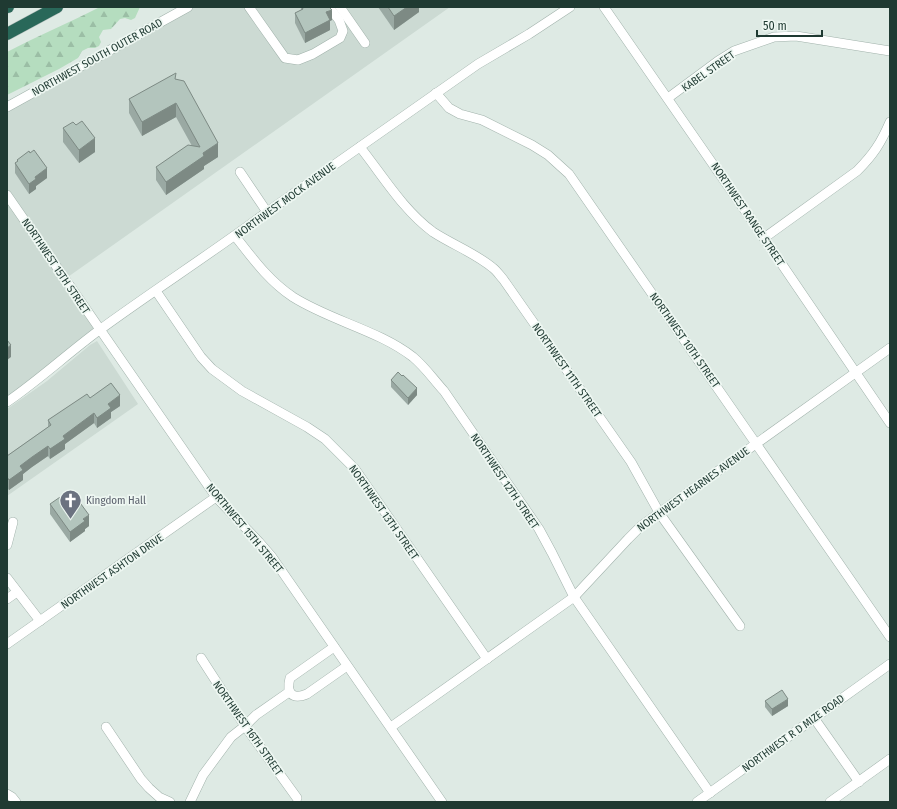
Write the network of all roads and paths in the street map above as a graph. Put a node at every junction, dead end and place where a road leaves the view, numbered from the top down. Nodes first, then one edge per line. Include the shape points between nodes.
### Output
1 (57, 7) edge
2 (188, 7) edge
3 (249, 7) edge
4 (329, 7) edge
5 (340, 7) edge
6 (570, 7) edge
7 (604, 7) edge
8 (7, 34) edge
9 (365, 43) dead end
10 (890, 51) edge
11 (436, 93) junction
12 (668, 98) junction
13 (7, 107) edge
14 (890, 122) edge
15 (360, 146) junction
16 (240, 172) dead end
17 (7, 195) edge
18 (267, 212) junction
19 (235, 236) junction
20 (764, 238) junction
21 (156, 291) junction
22 (100, 330) junction
23 (890, 348) edge
24 (855, 372) junction
25 (7, 402) edge
26 (890, 423) edge
27 (756, 443) junction
28 (216, 497) junction
29 (660, 514) junction
30 (13, 522) dead end
31 (7, 545) edge
32 (7, 578) edge
33 (17, 592) junction
34 (574, 597) junction
35 (7, 599) edge
36 (40, 621) junction
37 (740, 626) dead end
38 (890, 637) edge
39 (7, 644) edge
40 (334, 647) junction
41 (201, 658) dead end
42 (487, 659) junction
43 (890, 664) edge
44 (347, 666) junction
45 (289, 692) junction
46 (814, 718) junction
47 (245, 726) junction
48 (106, 727) dead end
49 (391, 727) junction
50 (890, 759) edge
51 (859, 782) junction
52 (710, 793) junction
53 (7, 794) edge
54 (297, 798) dead end
55 (16, 802) edge
56 (170, 802) edge
57 (190, 802) edge
58 (442, 802) edge
59 (697, 802) edge
60 (830, 802) edge

1 - 8 highway
2 - 13 street, NORTHWEST SOUTH OUTER ROAD
3 - 4 street via 284,58 298,60 340,38 343,31 339,20
5 - 9 street
6 - 11 street, NORTHWEST MOCK AVENUE
7 - 12 street, NORTHWEST RANGE STREET
10 - 12 street, KABEL STREET via 796,36 774,37 718,60
11 - 15 street, NORTHWEST MOCK AVENUE
11 - 27 street, NORTHWEST 10TH STREET via 449,108 482,120 532,145 569,174
12 - 20 street, NORTHWEST RANGE STREET
14 - 20 street via 881,142 857,171
15 - 18 street, NORTHWEST MOCK AVENUE
15 - 29 street, NORTHWEST 11TH STREET via 415,217 434,232 494,269 504,279 631,462
16 - 18 street
17 - 22 street, NORTHWEST 15TH STREET
18 - 19 street, NORTHWEST MOCK AVENUE
19 - 21 street, NORTHWEST MOCK AVENUE
19 - 34 street, NORTHWEST 12TH STREET via 260,269 293,297 382,339 418,361 444,391 539,529
20 - 24 street, NORTHWEST RANGE STREET
21 - 22 street, NORTHWEST MOCK AVENUE
21 - 42 street, NORTHWEST 13TH STREET via 212,369 242,391 325,439 355,468
22 - 25 street, NORTHWEST MOCK AVENUE
22 - 28 street, NORTHWEST 15TH STREET
23 - 24 street, NORTHWEST HEARNES AVENUE
24 - 26 street, NORTHWEST RANGE STREET
24 - 27 street, NORTHWEST HEARNES AVENUE
27 - 29 street, NORTHWEST HEARNES AVENUE
27 - 38 street, NORTHWEST 10TH STREET
28 - 36 street, NORTHWEST ASHTON DRIVE
28 - 40 street, NORTHWEST 15TH STREET via 272,558
29 - 34 street, NORTHWEST HEARNES AVENUE via 628,539
29 - 37 street, NORTHWEST 11TH STREET
30 - 31 street
32 - 33 street
33 - 35 street
33 - 36 street
34 - 42 street, NORTHWEST HEARNES AVENUE
34 - 52 street, NORTHWEST 12TH STREET
36 - 39 street, NORTHWEST ASHTON DRIVE
40 - 44 street, NORTHWEST 15TH STREET
40 - 45 street via 290,678
41 - 47 street, NORTHWEST 16TH STREET
42 - 49 street, NORTHWEST HEARNES AVENUE
43 - 46 street, NORTHWEST R D MIZE ROAD
44 - 45 street via 307,694 302,696
44 - 49 street, NORTHWEST 15TH STREET
45 - 47 street
46 - 51 street
46 - 52 street, NORTHWEST R D MIZE ROAD
47 - 54 street, NORTHWEST 16TH STREET
47 - 57 street via 232,737 203,775
48 - 56 street via 141,780
49 - 58 street, NORTHWEST 15TH STREET
50 - 51 street
51 - 60 street
52 - 59 street, NORTHWEST R D MIZE ROAD
53 - 55 street

